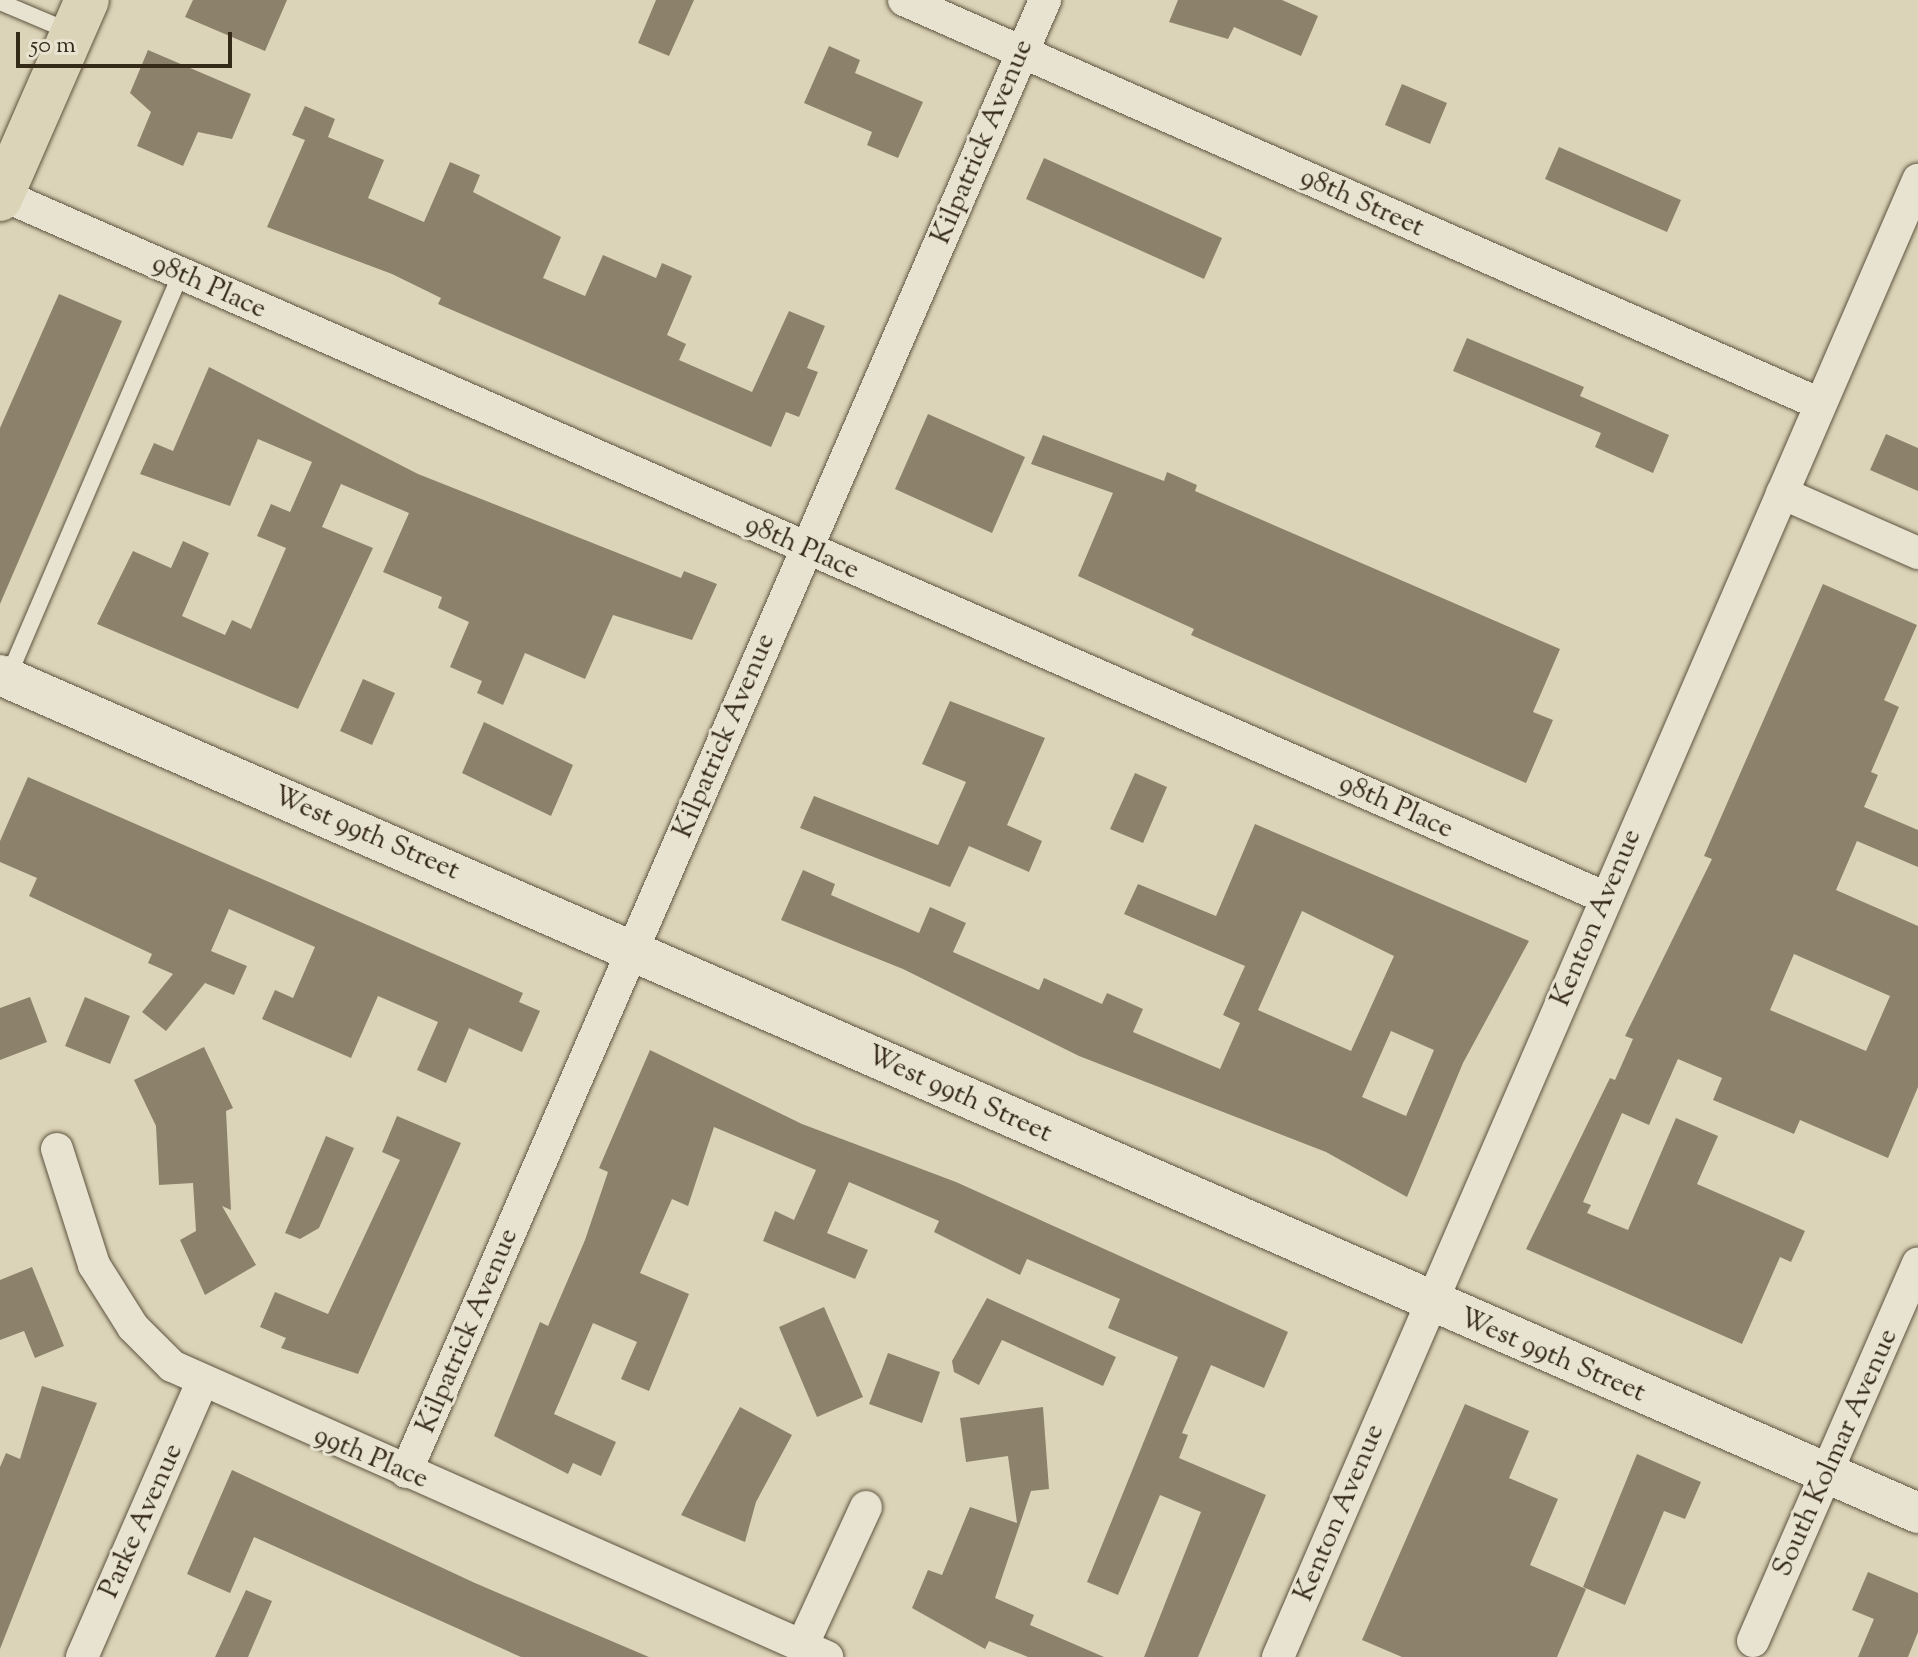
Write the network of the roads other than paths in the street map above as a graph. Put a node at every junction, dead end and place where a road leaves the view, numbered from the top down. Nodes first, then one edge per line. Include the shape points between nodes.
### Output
1 (904, 0) edge
2 (1045, 0) edge
3 (0, 2) edge
4 (80, 16) edge
5 (1022, 53) junction
6 (1918, 180) edge
7 (1, 196) edge
8 (181, 274) junction
9 (1820, 404) junction
10 (1782, 493) junction
11 (806, 550) junction
12 (1918, 553) edge
13 (4, 677) edge
14 (1606, 898) junction
15 (633, 949) junction
16 (57, 1149) dead end
17 (1918, 1264) edge
18 (1430, 1305) junction
19 (201, 1385) junction
20 (406, 1472) junction
21 (1827, 1474) junction
22 (866, 1507) dead end
23 (1918, 1513) edge
24 (1753, 1641) dead end
25 (814, 1652) edge
26 (82, 1657) edge
27 (1278, 1657) edge

1 - 5 street, 98th Street
2 - 5 street, Kilpatrick Avenue
3 - 4 lane
4 - 7 main road
5 - 9 street, 98th Street
5 - 11 street, Kilpatrick Avenue
6 - 9 street, Kenton Avenue
7 - 8 street, 98th Place
8 - 11 street, 98th Place
8 - 13 lane
9 - 10 street, Kenton Avenue
10 - 12 street
10 - 14 street, Kenton Avenue
11 - 14 street, 98th Place
11 - 15 street, Kilpatrick Avenue
13 - 15 street, West 99th Street
14 - 18 street, Kenton Avenue
15 - 18 street, West 99th Street
15 - 20 street, Kilpatrick Avenue
16 - 19 street, 99th Place via 94,1265 133,1327
17 - 21 street, South Kolmar Avenue
18 - 21 street, West 99th Street
18 - 27 street, Kenton Avenue
19 - 20 street, 99th Place
19 - 26 street, Parke Avenue
20 - 25 street, 99th Place
21 - 23 street, West 99th Street
21 - 24 street, South Kolmar Avenue
22 - 25 street, 99th Place

